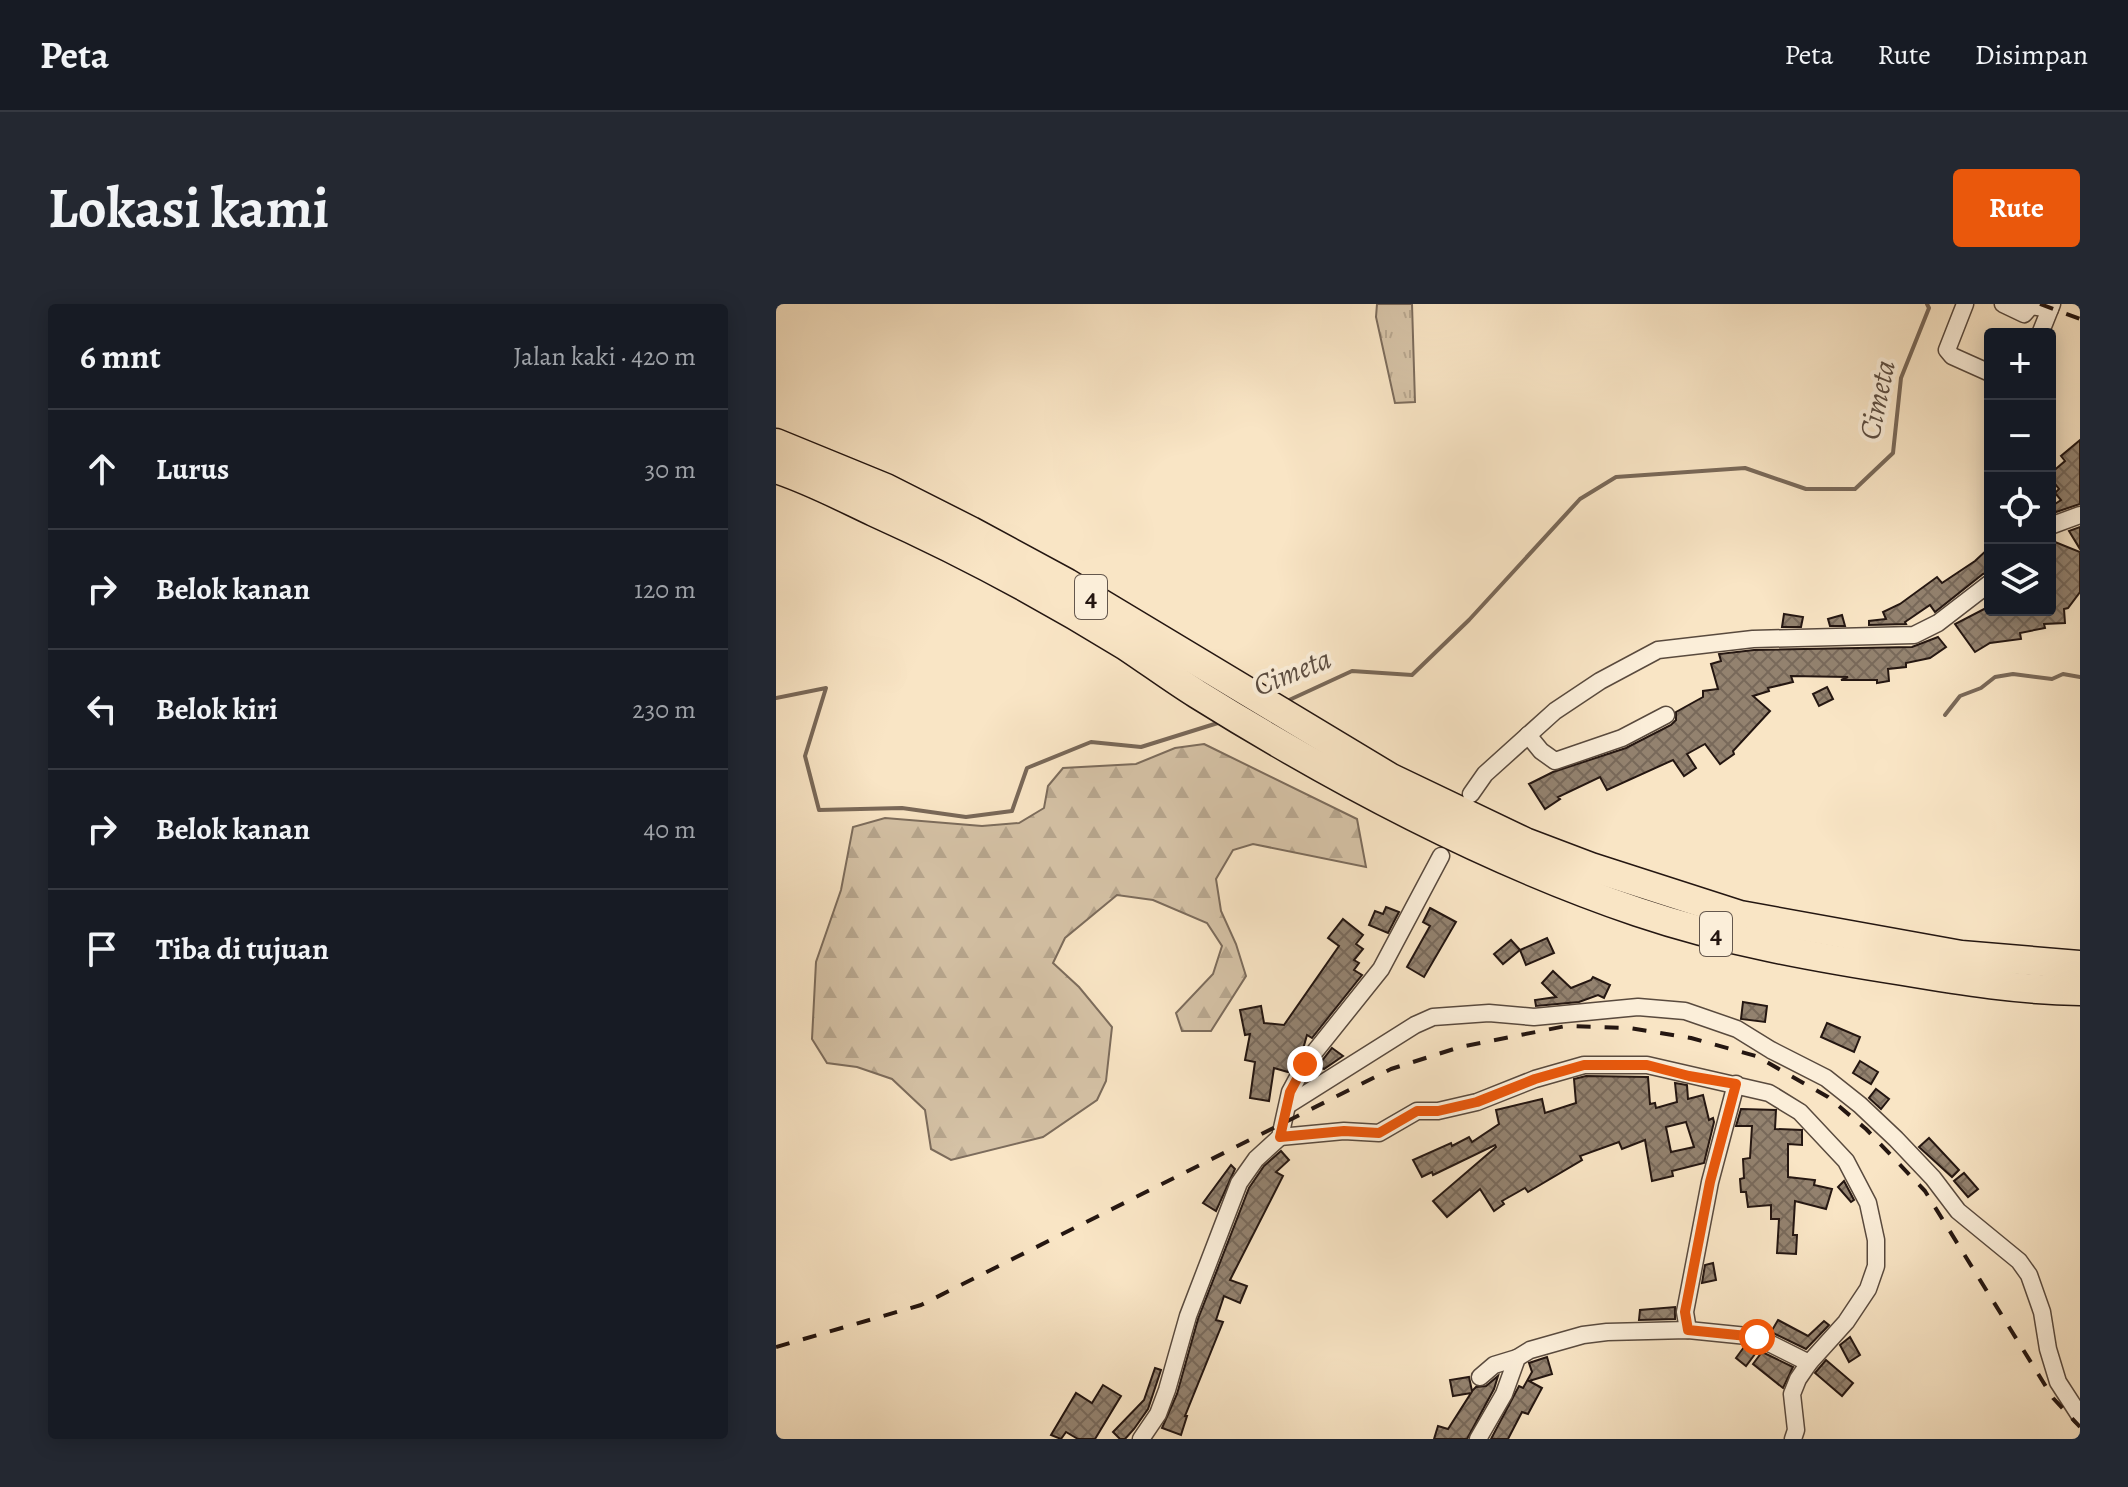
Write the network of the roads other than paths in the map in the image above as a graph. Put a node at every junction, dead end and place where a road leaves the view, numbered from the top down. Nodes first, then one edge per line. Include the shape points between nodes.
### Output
1 (1965, 304) edge
2 (2003, 304) edge
3 (2051, 306) edge
4 (2042, 328) edge
5 (1984, 370) edge
6 (776, 443) edge
7 (776, 469) edge
8 (2080, 515) edge
9 (2056, 524) edge
10 (1984, 588) edge
11 (1666, 715) dead end
12 (1528, 735) junction
13 (1383, 787) junction
14 (1471, 794) dead end
15 (1441, 856) dead end
16 (2080, 965) edge
17 (2080, 991) edge
18 (1736, 1084) junction
19 (1288, 1105) junction
20 (1280, 1137) junction
21 (1688, 1330) junction
22 (1517, 1358) junction
23 (1809, 1363) junction
24 (1480, 1377) dead end
25 (2080, 1416) edge
26 (1141, 1439) edge
27 (1478, 1439) edge
28 (1793, 1439) edge

1 - 5 street via 1947,350
2 - 3 street via 2024,314 2031,306
3 - 4 street
6 - 13 highway, 4 via 886,488 1054,576
7 - 13 highway, 4 via 944,544 1128,647 1197,694
8 - 9 street
10 - 12 street via 1914,635 1753,639 1658,650 1572,698
11 - 12 street via 1622,738 1555,761
12 - 14 street
13 - 16 highway, 4 via 1591,867 1740,915 1961,955
13 - 17 highway, 4 via 1530,872 1640,912 1746,943 1930,976 2038,991
15 - 19 street via 1381,969 1305,1064
18 - 20 street via 1647,1065 1584,1065 1477,1102 1417,1111 1379,1133
18 - 21 street via 1710,1182 1685,1312
18 - 23 street via 1769,1093 1800,1112 1846,1161 1868,1203 1876,1240 1876,1266 1868,1289
19 - 20 street
19 - 25 street via 1433,1017 1534,1017 1638,1007 1711,1018 1826,1078 1905,1149 1958,1211 2019,1261 2042,1312 2058,1382
20 - 26 street via 1239,1183 1188,1316 1158,1414
21 - 22 street via 1583,1335
21 - 23 street via 1757,1337
22 - 24 street via 1494,1365
22 - 27 street
23 - 28 street via 1792,1394

